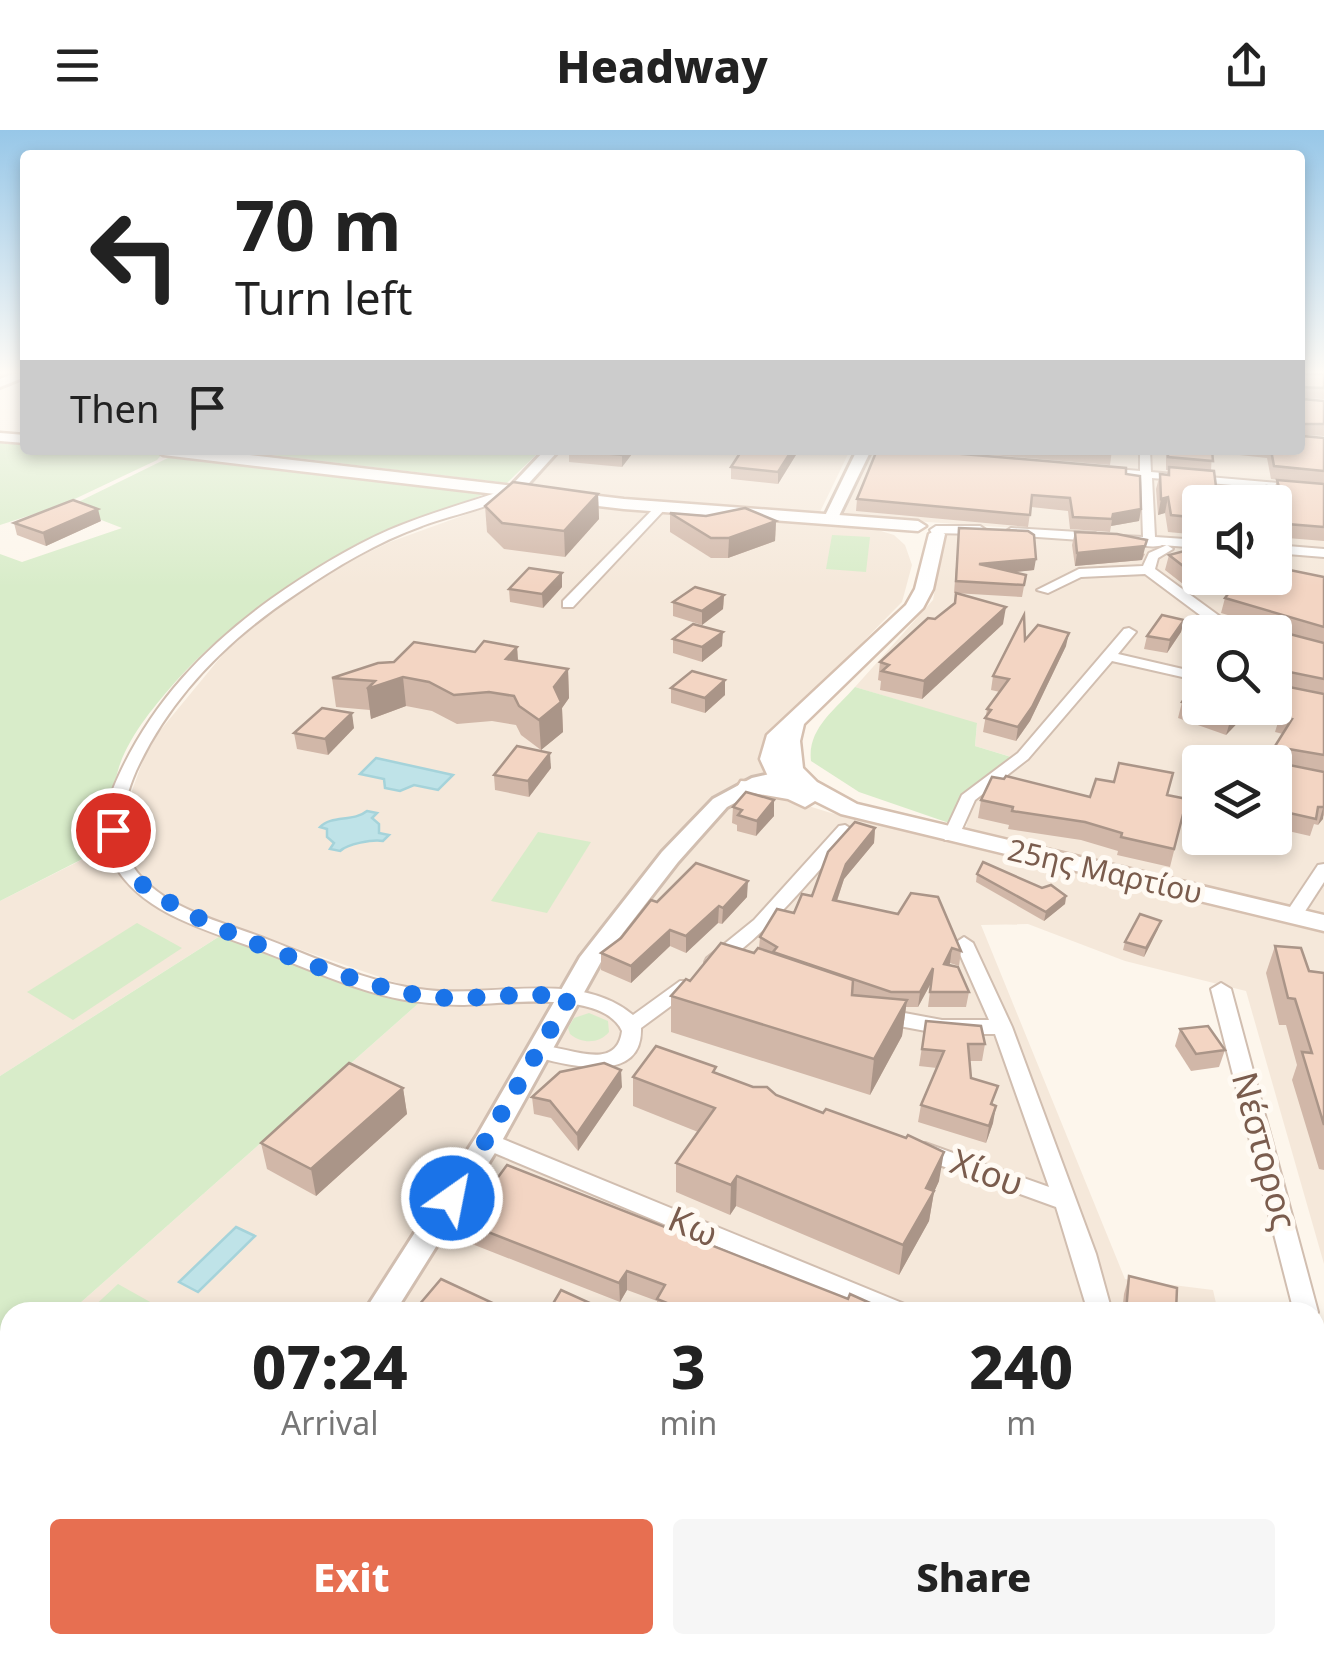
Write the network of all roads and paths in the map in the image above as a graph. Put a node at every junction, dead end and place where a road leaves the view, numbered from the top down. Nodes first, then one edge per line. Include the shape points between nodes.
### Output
1 (256, 455) edge
2 (547, 455) edge
3 (862, 455) edge
4 (1146, 455) edge
5 (1089, 470) edge
6 (1146, 474) junction
7 (514, 490) junction
8 (1324, 490) edge
9 (660, 508) junction
10 (830, 520) junction
11 (921, 532) junction
12 (1149, 541) junction
13 (1182, 543) edge
14 (1167, 549) junction
15 (1292, 551) edge
16 (1182, 552) edge
17 (1324, 553) edge
18 (929, 564) junction
19 (1148, 570) junction
20 (1043, 590) dead end
21 (568, 604) dead end
22 (1209, 615) edge
23 (1130, 632) dead end
24 (1108, 656) junction
25 (1182, 673) edge
26 (783, 771) junction
27 (744, 782) junction
28 (845, 830) edge
29 (951, 836) junction
30 (1324, 869) edge
31 (1293, 916) junction
32 (1324, 923) edge
33 (964, 943) dead end
34 (1221, 989) dead end
35 (569, 998) junction
36 (871, 1012) edge
37 (631, 1026) junction
38 (1002, 1027) junction
39 (626, 1049) junction
40 (540, 1051) junction
41 (650, 1055) edge
42 (488, 1141) junction
43 (898, 1142) edge
44 (1064, 1201) junction
45 (384, 1302) edge
46 (874, 1302) edge
47 (1097, 1302) edge
48 (1303, 1302) edge

1 - 7 main road
2 - 7 street
3 - 10 street
4 - 6 street
5 - 6 street
6 - 8 street
6 - 12 street
7 - 9 main road
7 - 35 street via 363,547 248,622 186,683 138,744 113,830 126,870 162,900 374,987 459,999
9 - 10 main road
9 - 21 street
10 - 11 main road
11 - 12 street
11 - 18 main road
11 - 18 main road
12 - 13 street
12 - 14 street
14 - 16 street
14 - 19 street via 1153,556
15 - 17 street
18 - 26 main road via 914,608 794,724
19 - 20 street via 1079,572
19 - 22 street
23 - 24 street
24 - 25 street
24 - 29 street via 1023,756 968,798
26 - 27 main road, 25ης Μαρτίου
26 - 27 main road
26 - 29 main road, 25ης Μαρτίου via 826,809
27 - 35 street via 655,876
28 - 37 street via 726,962
29 - 31 main road, 25ης Μαρτίου
30 - 31 street
31 - 32 main road, 25ης Μαρτίου
33 - 38 street
34 - 48 street, Νέστορος
35 - 37 street via 616,1011
35 - 40 street
36 - 38 street via 942,1027
37 - 39 street
38 - 44 street
39 - 40 street via 593,1062
39 - 41 street
40 - 42 street
42 - 45 street
42 - 46 street, Κω
43 - 44 street, Χίου
44 - 47 street

